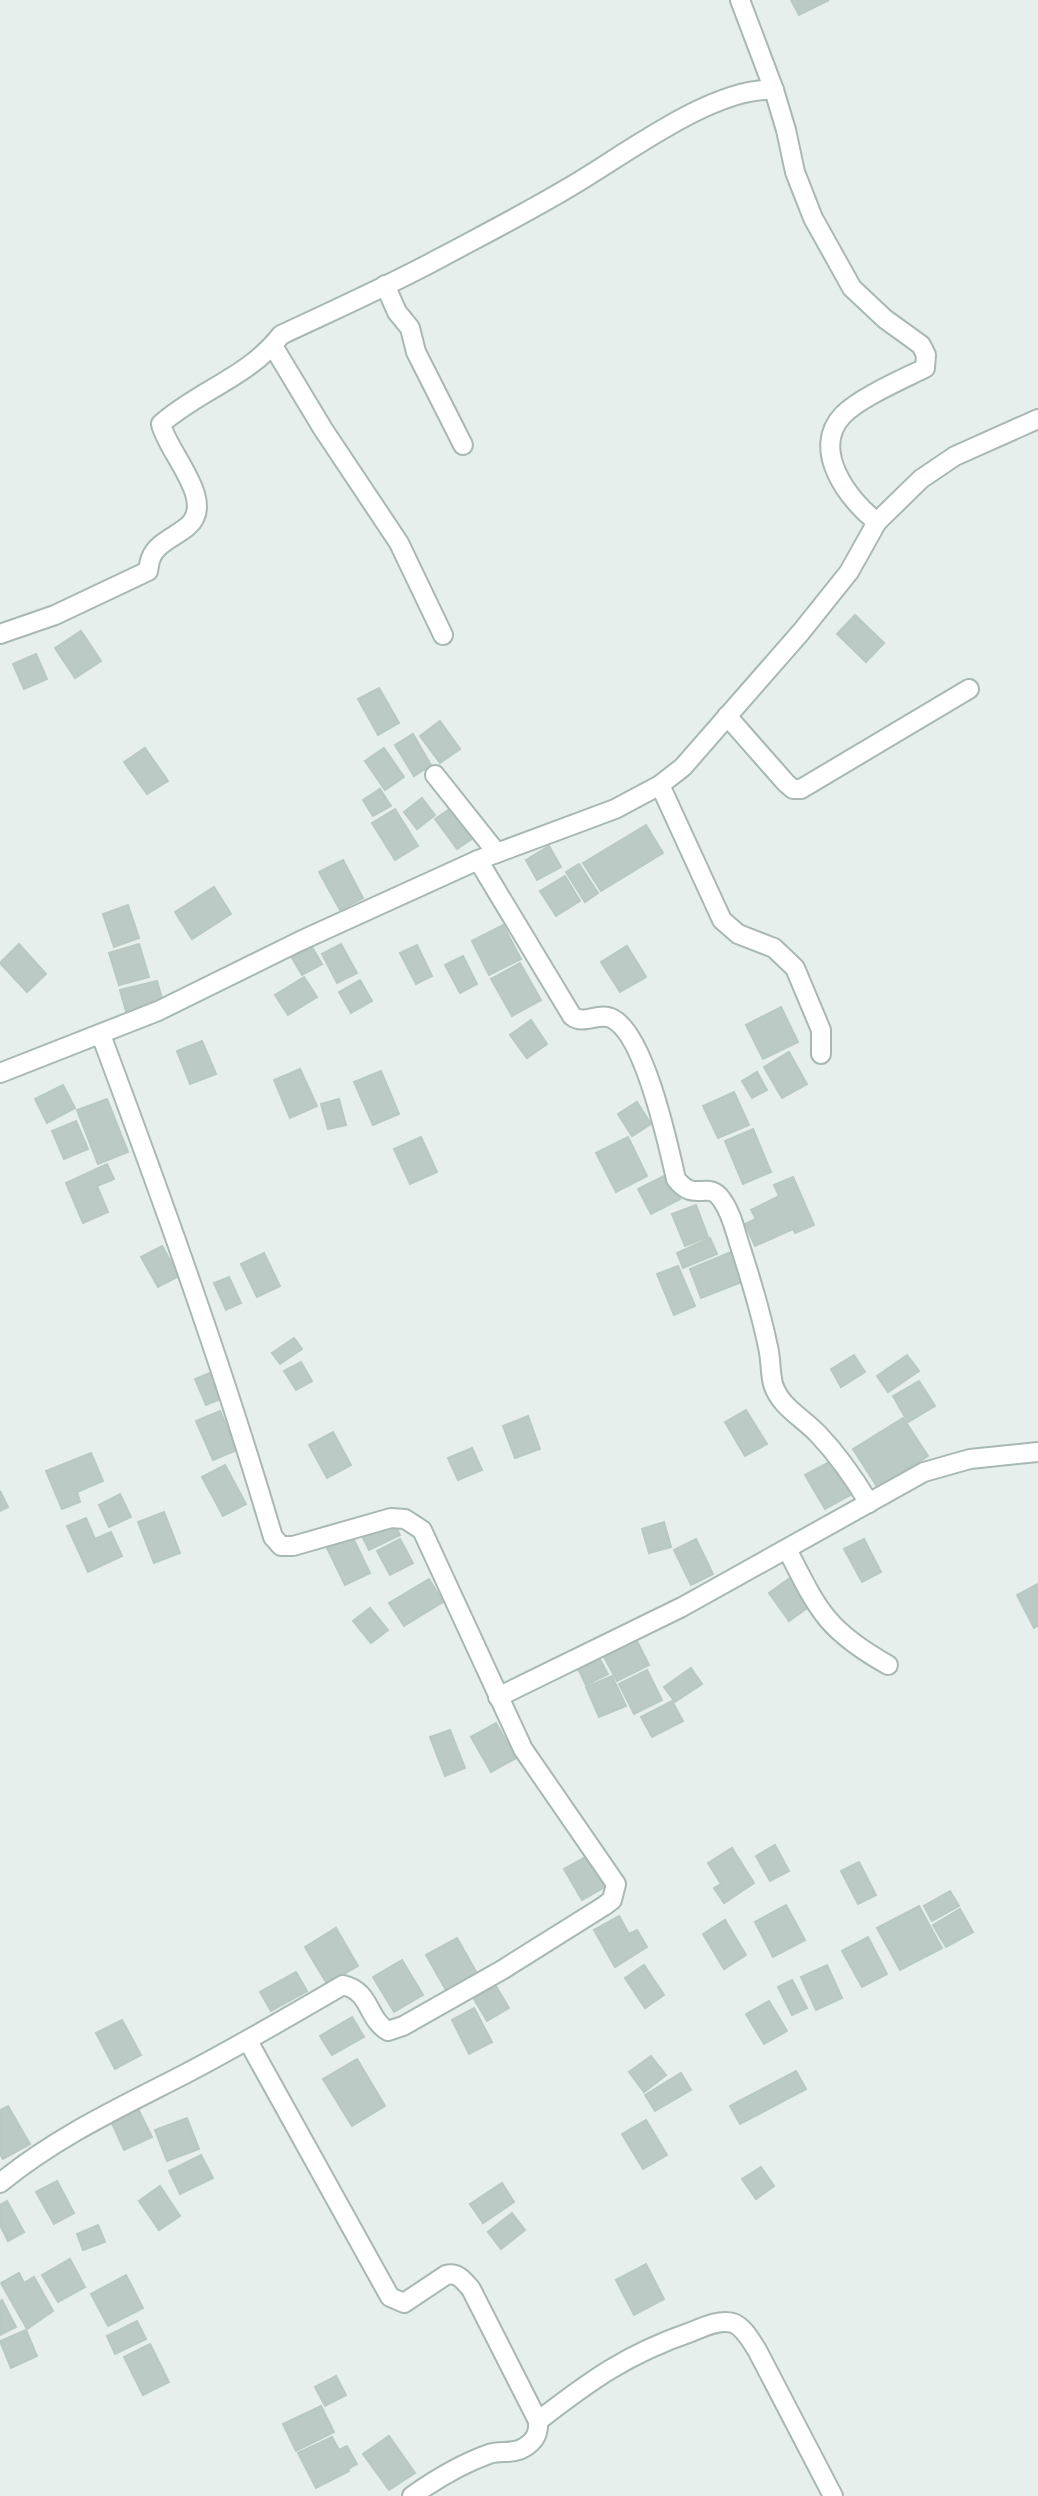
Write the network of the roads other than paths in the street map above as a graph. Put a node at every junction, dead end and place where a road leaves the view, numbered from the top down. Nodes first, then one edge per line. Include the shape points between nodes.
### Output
1 (740, 0) edge
2 (774, 90) junction
3 (385, 285) junction
4 (273, 346) junction
5 (1038, 419) edge
6 (463, 445) dead end
7 (877, 522) junction
8 (0, 634) edge
9 (443, 635) dead end
10 (969, 689) dead end
11 (727, 716) junction
12 (435, 775) dead end
13 (660, 785) junction
14 (497, 853) junction
15 (478, 860) junction
16 (101, 1035) junction
17 (821, 1054) dead end
18 (0, 1073) edge
19 (1038, 1452) edge
20 (869, 1503) junction
21 (787, 1549) junction
22 (888, 1665) dead end
23 (498, 1697) junction
24 (248, 2041) junction
25 (0, 2183) edge
26 (538, 2421) junction
27 (412, 2496) edge
28 (833, 2496) edge

1 - 2 street
2 - 3 street via 756,89 707,106 568,188
2 - 7 street via 813,218 852,288 921,345 926,355 925,368 843,414 834,428 834,468
3 - 4 street via 281,335
3 - 6 street
4 - 8 street via 161,424 199,504 191,524 151,557 148,571 55,615
4 - 9 street via 399,543
5 - 7 street via 955,456 921,479
7 - 11 street via 849,572
10 - 11 street via 801,789 786,783
11 - 13 street
12 - 14 street
13 - 14 street via 615,809
13 - 17 street via 722,920 738,934 774,948 795,968 821,1030
14 - 15 street
15 - 16 street
15 - 20 street via 572,1016 612,1017 625,1029 655,1091 676,1179 692,1192 710,1190 728,1209 755,1294 773,1384 847,1467
16 - 18 street
16 - 23 street via 187,1267 273,1537 281,1546 293,1546 391,1518 413,1522 422,1530
19 - 20 street via 970,1459 924,1472
20 - 21 street
21 - 22 street via 832,1628
21 - 23 street
23 - 24 street via 523,1749 616,1884 612,1900 403,2026 388,2031 379,2026 363,1996 343,1985
24 - 25 street via 77,2128
24 - 26 street via 390,2297 404,2303 446,2275 462,2279
26 - 27 street via 538,2431 526,2447 491,2453
26 - 28 street via 625,2359 696,2330 737,2324 757,2350

